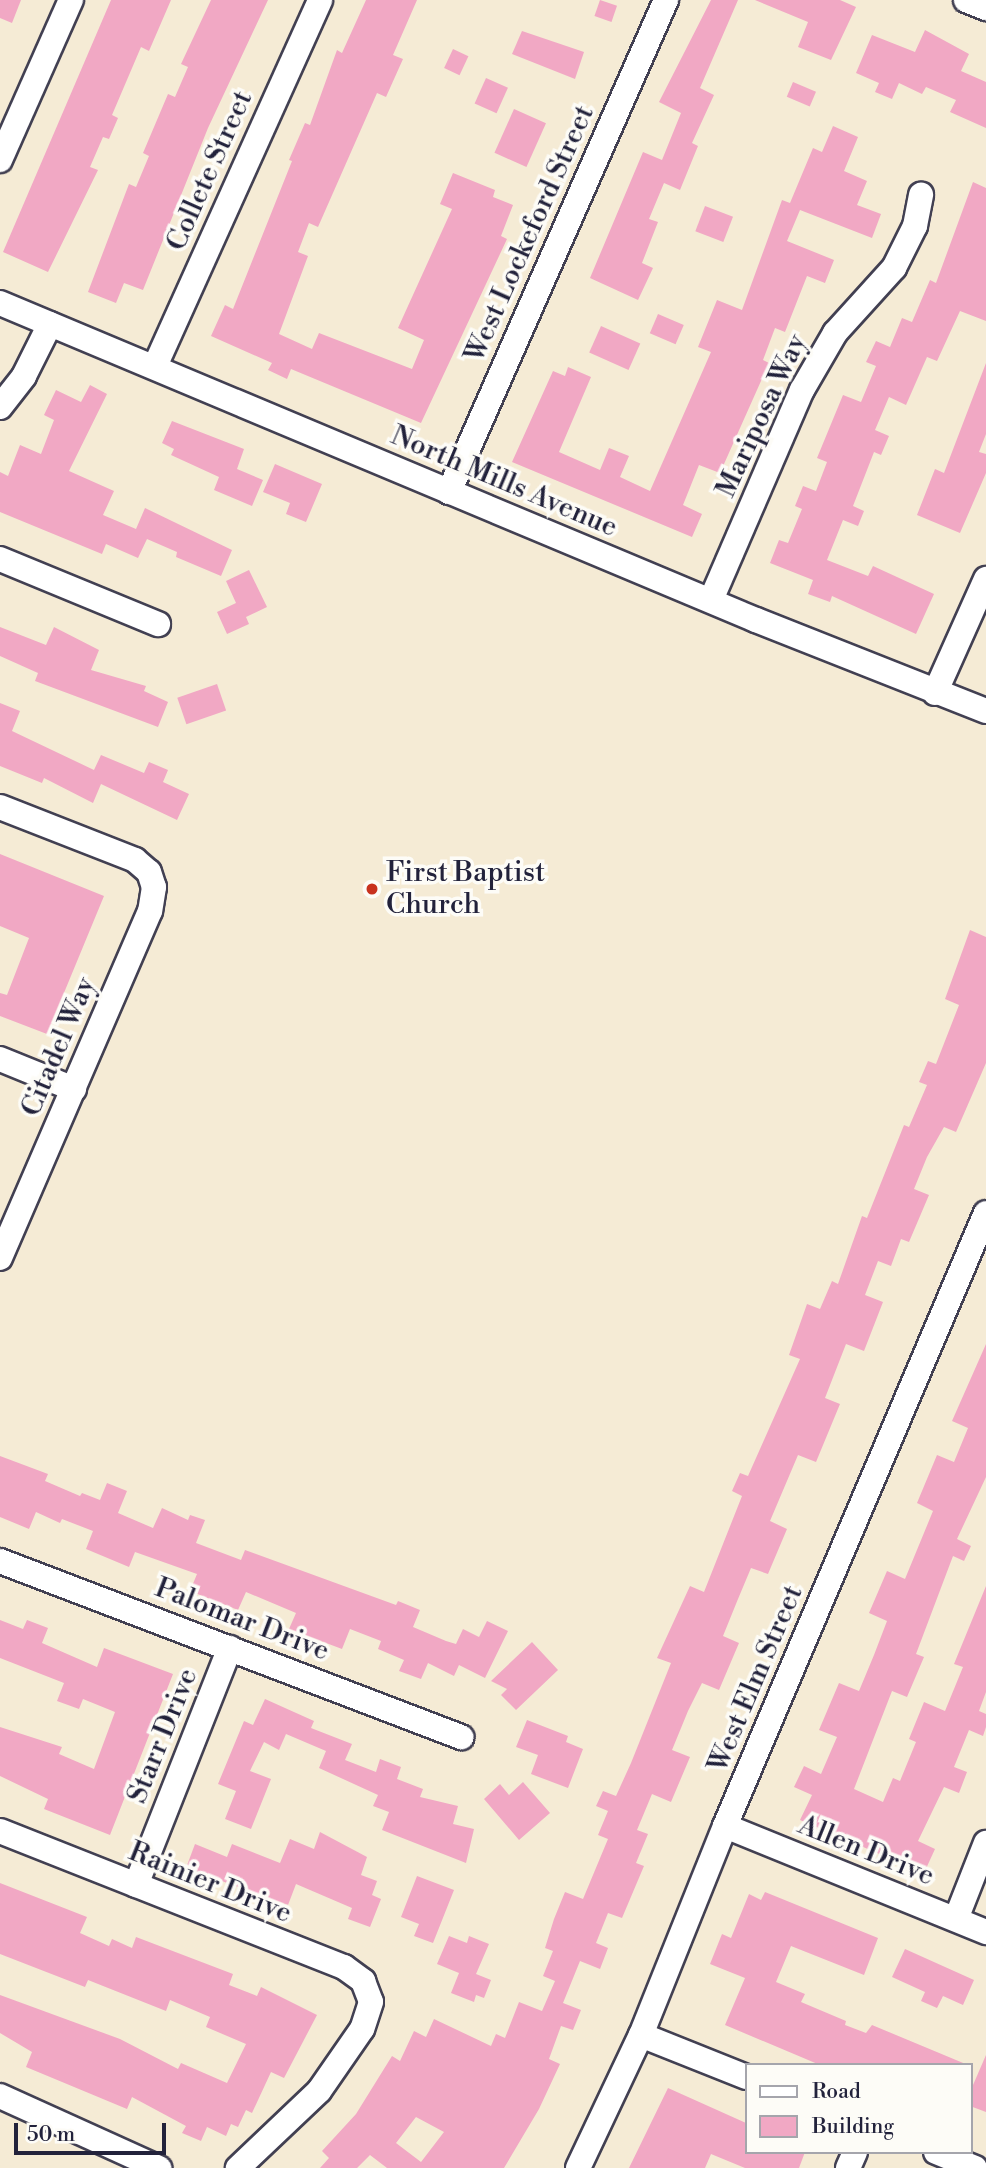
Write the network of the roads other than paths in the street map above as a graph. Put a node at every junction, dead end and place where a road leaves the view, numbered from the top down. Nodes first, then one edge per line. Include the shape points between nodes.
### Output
1 (71, 0) edge
2 (320, 0) edge
3 (666, 0) edge
4 (967, 0) edge
5 (986, 8) edge
6 (0, 160) edge
7 (921, 195) dead end
8 (0, 303) edge
9 (50, 324) junction
10 (155, 366) junction
11 (0, 407) edge
12 (449, 492) junction
13 (0, 559) edge
14 (986, 579) edge
15 (711, 600) junction
16 (158, 624) dead end
17 (935, 693) junction
18 (986, 711) edge
19 (0, 807) edge
20 (0, 1059) edge
21 (74, 1089) junction
22 (986, 1213) edge
23 (0, 1258) edge
24 (0, 1561) edge
25 (230, 1648) junction
26 (463, 1737) dead end
27 (725, 1826) junction
28 (0, 1830) edge
29 (986, 1843) edge
30 (136, 1885) junction
31 (956, 1919) junction
32 (986, 1932) edge
33 (641, 2035) junction
34 (744, 2076) edge
35 (0, 2096) edge
36 (941, 2154) edge
37 (159, 2168) edge
38 (238, 2168) edge
39 (578, 2168) edge
40 (975, 2168) edge

1 - 6 street
2 - 10 street, Collete Street
3 - 12 street, West Lockeford Street
4 - 5 street
7 - 15 street, Mariposa Way via 915,226 894,268 835,332 803,390
8 - 9 street, North Mills Avenue
9 - 10 street, North Mills Avenue
9 - 11 street via 24,376
10 - 12 street, North Mills Avenue
12 - 15 street, North Mills Avenue
13 - 16 street
14 - 17 street
15 - 17 street, North Mills Avenue
17 - 18 street, North Mills Avenue
19 - 21 street, Citadel Way via 135,860 149,872 152,898
20 - 21 street
21 - 23 street, Citadel Way
22 - 27 street, West Elm Street
24 - 25 street, Palomar Drive
25 - 26 street, Palomar Drive
25 - 30 street, Starr Drive
27 - 31 street, Allen Drive
27 - 33 street, West Elm Street
28 - 30 street, Rainier Drive
29 - 31 street
30 - 38 street, Rainier Drive via 344,1967 369,1991 367,2014 319,2091
31 - 32 street, Allen Drive
33 - 34 street
33 - 39 street, West Elm Street
35 - 37 street
36 - 40 street

